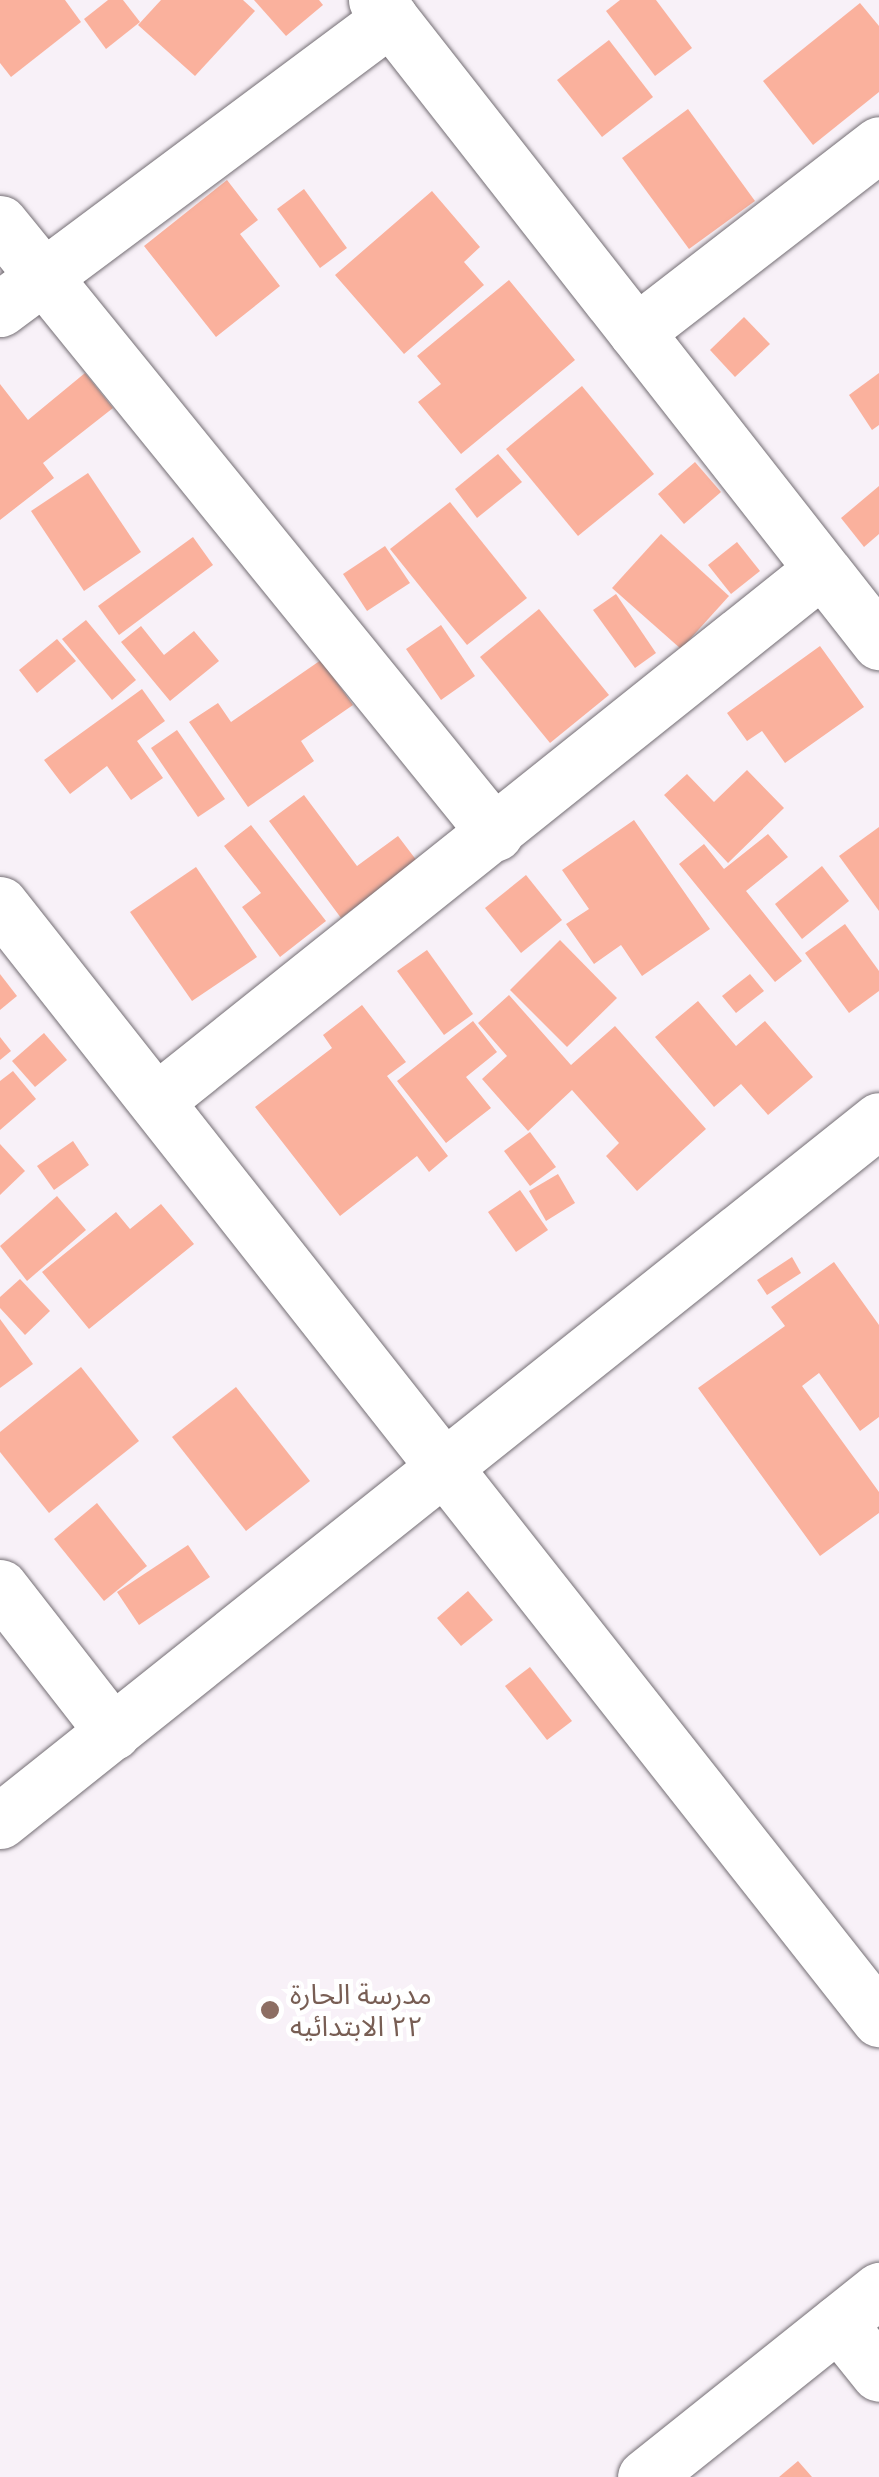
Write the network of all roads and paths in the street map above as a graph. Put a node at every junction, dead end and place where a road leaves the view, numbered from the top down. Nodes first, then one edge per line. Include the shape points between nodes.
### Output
1 (383, 9) edge
2 (879, 144) edge
3 (0, 223) edge
4 (44, 277) junction
5 (0, 310) edge
6 (636, 332) junction
7 (821, 570) junction
8 (879, 642) edge
9 (495, 833) junction
10 (0, 904) edge
11 (156, 1101) junction
12 (879, 1120) edge
13 (442, 1466) junction
14 (0, 1587) edge
15 (112, 1732) junction
16 (0, 1821) edge
17 (879, 2020) edge
18 (858, 2307) edge
19 (879, 2374) edge
20 (644, 2477) edge

1 - 4 street
1 - 6 street
2 - 6 street
3 - 4 street
4 - 5 street
4 - 9 street
6 - 7 street
7 - 8 street
7 - 9 street
9 - 11 street
10 - 11 street
11 - 13 street
12 - 13 street
13 - 15 street
13 - 17 street
14 - 15 street
15 - 16 street
18 - 19 street
18 - 20 street

